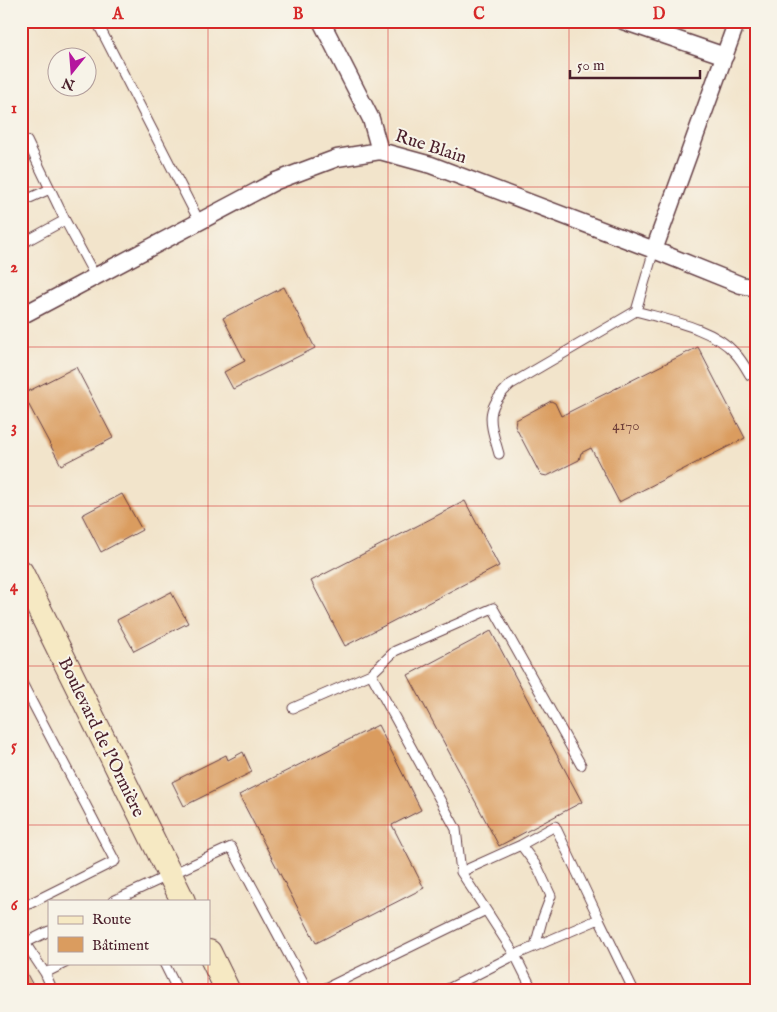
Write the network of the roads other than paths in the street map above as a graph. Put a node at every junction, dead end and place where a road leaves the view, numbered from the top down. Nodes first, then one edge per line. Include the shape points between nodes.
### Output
1 (99, 21) edge
2 (321, 21) edge
3 (623, 21) edge
4 (737, 21) edge
5 (725, 56) junction
6 (21, 144) edge
7 (380, 151) junction
8 (50, 189) junction
9 (21, 202) edge
10 (65, 220) junction
11 (199, 221) junction
12 (21, 244) edge
13 (654, 250) junction
14 (95, 276) junction
15 (756, 288) edge
16 (636, 311) junction
17 (22, 313) edge
18 (750, 376) dead end
19 (499, 454) dead end
20 (21, 572) edge
21 (371, 674) junction
22 (21, 681) edge
23 (293, 708) dead end
24 (581, 765) dead end
25 (522, 845) junction
26 (462, 872) junction
27 (170, 874) junction
28 (115, 900) edge
29 (183, 900) edge
30 (21, 908) edge
31 (486, 910) junction
32 (599, 920) junction
33 (48, 931) edge
34 (23, 939) edge
35 (535, 946) junction
36 (210, 954) edge
37 (515, 955) junction
38 (63, 964) edge
39 (164, 964) edge
40 (45, 973) junction
41 (53, 991) edge
42 (178, 991) edge
43 (228, 991) edge
44 (308, 991) edge
45 (320, 991) edge
46 (444, 991) edge
47 (534, 991) edge
48 (634, 991) edge

1 - 11 lane
2 - 7 street via 371,119
3 - 5 street
4 - 5 street
5 - 13 street
6 - 8 lane via 27,142
7 - 11 street, Rue Blain via 337,158 276,181
7 - 13 street, Rue Blain via 431,165
8 - 9 lane
8 - 10 lane
10 - 12 lane
10 - 14 lane
11 - 14 street, Rue Blain
13 - 15 street, Rue Blain
13 - 16 lane
14 - 17 street, Rue Blain
16 - 18 lane via 699,329 724,343
16 - 19 lane via 502,392 494,402 490,422
20 - 27 main road, Boulevard de l'Ormière
21 - 23 lane
21 - 24 lane via 395,652 493,608
21 - 26 lane via 456,829
22 - 30 lane via 114,861
25 - 26 lane
25 - 32 lane via 556,826
25 - 35 lane via 538,868 551,896
26 - 31 lane
27 - 28 lane
27 - 29 main road, Boulevard de l'Ormière
27 - 44 lane via 231,847
31 - 37 lane
31 - 45 lane
32 - 35 lane
32 - 48 lane
33 - 34 lane
34 - 40 lane
35 - 37 lane
36 - 43 main road
37 - 46 lane
37 - 47 lane
38 - 40 lane
39 - 42 lane
40 - 41 lane

